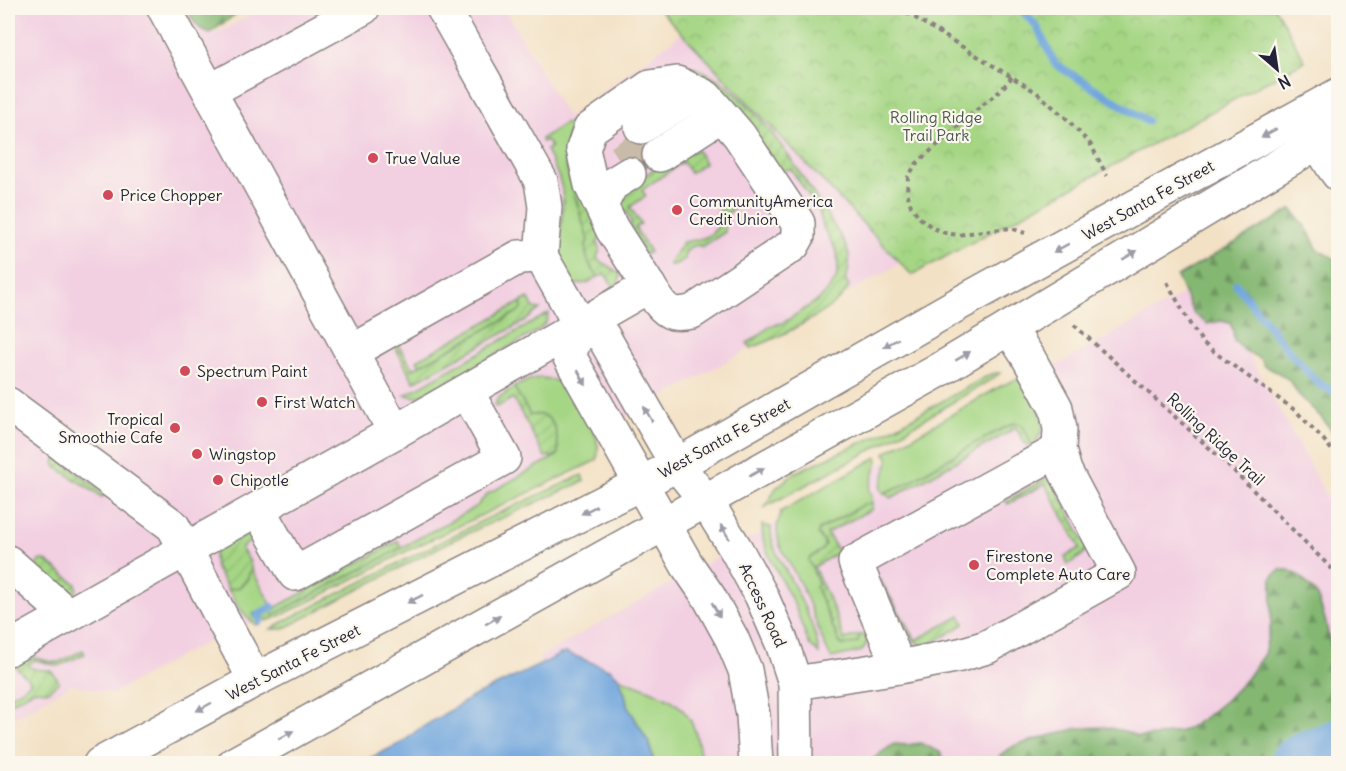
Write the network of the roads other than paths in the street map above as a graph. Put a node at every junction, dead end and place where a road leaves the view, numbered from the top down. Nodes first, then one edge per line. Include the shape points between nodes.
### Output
1 (164, 8) edge
2 (363, 8) edge
3 (443, 8) edge
4 (210, 90) junction
5 (1338, 95) edge
6 (714, 108) junction
7 (1319, 129) edge
8 (650, 141) tunnel mouth
9 (620, 161) tunnel mouth
10 (1338, 174) edge
11 (595, 192) junction
12 (540, 255) junction
13 (649, 286) junction
14 (580, 325) junction
15 (1009, 328) junction
16 (351, 352) junction
17 (467, 392) junction
18 (8, 404) edge
19 (395, 432) junction
20 (1059, 450) junction
21 (677, 465) junction
22 (641, 484) junction
23 (706, 501) junction
24 (258, 509) junction
25 (664, 525) junction
26 (186, 549) junction
27 (8, 562) edge
28 (68, 615) junction
29 (8, 649) edge
30 (899, 668) junction
31 (255, 680) junction
32 (795, 683) junction
33 (100, 764) edge
34 (234, 764) edge
35 (756, 764) edge
36 (796, 764) edge

1 - 4 street
2 - 4 street
3 - 12 street via 541,182 545,207
4 - 16 street
5 - 7 street, West Santa Fe Street
6 - 8 street via 716,119
6 - 11 street via 677,83 650,87 590,129 583,149
6 - 13 street via 738,135 798,223 798,236 793,245 692,312 677,315 665,309
7 - 10 street
15 -> 7 street, West Santa Fe Street
7 -> 21 street, West Santa Fe Street via 953,307
9 - 11 street via 601,155
11 - 13 street via 612,229
12 - 14 street
12 - 16 street via 519,257
13 - 14 street
14 - 17 street
21 -> 14 street, Access Road via 603,336
14 -> 22 street via 569,356
15 - 20 street via 1056,408
23 -> 15 street, West Santa Fe Street
16 - 19 street
17 - 19 street
17 - 24 street via 504,458 295,574
18 - 26 street via 173,526
19 - 24 street
20 - 30 street via 855,562
20 - 30 street via 1065,471 1119,573 987,647
21 - 22 street, West Santa Fe Street
21 - 23 street, Access Road
22 - 25 street
22 -> 31 street, West Santa Fe Street
23 - 25 street, West Santa Fe Street
32 -> 23 street, Access Road via 761,595
24 - 26 street
34 -> 25 street, West Santa Fe Street
25 -> 35 street via 721,618 745,670
26 - 28 street
26 - 31 street
27 - 28 street
28 - 29 street
30 - 32 street
31 -> 33 street, West Santa Fe Street
32 - 36 street, Access Road

